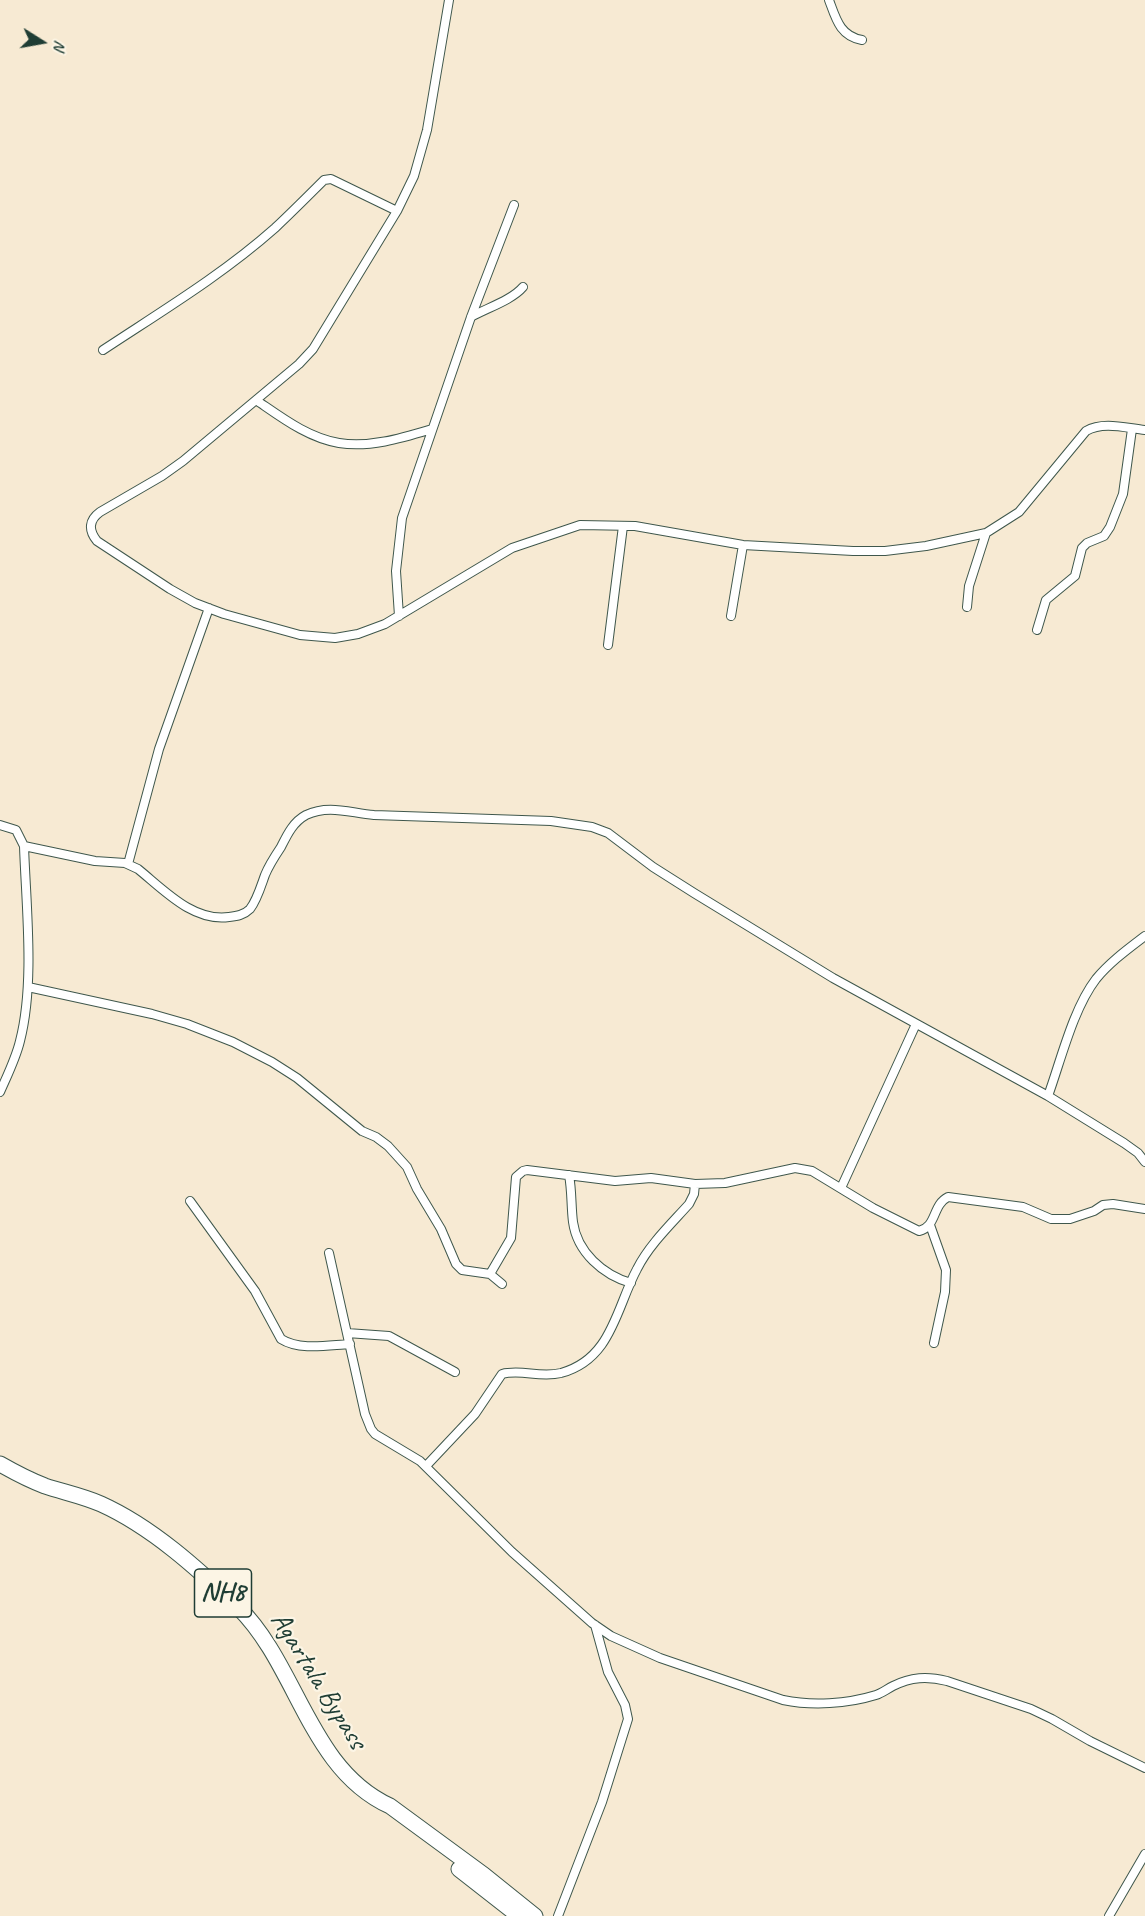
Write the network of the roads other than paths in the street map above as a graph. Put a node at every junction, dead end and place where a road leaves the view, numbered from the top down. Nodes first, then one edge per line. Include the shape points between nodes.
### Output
1 (449, 0) edge
2 (829, 0) edge
3 (862, 40) dead end
4 (514, 206) dead end
5 (397, 211) junction
6 (523, 287) dead end
7 (471, 317) junction
8 (103, 350) dead end
9 (256, 400) junction
10 (432, 429) junction
11 (1132, 429) junction
12 (1145, 430) edge
13 (623, 526) junction
14 (986, 532) junction
15 (743, 545) junction
16 (967, 607) dead end
17 (209, 608) junction
18 (399, 616) junction
19 (731, 616) dead end
20 (1037, 630) dead end
21 (608, 645) dead end
22 (0, 825) edge
23 (24, 846) junction
24 (128, 864) junction
25 (1145, 936) edge
26 (28, 987) junction
27 (916, 1024) junction
28 (0, 1092) edge
29 (1048, 1096) junction
30 (1145, 1162) edge
31 (569, 1175) junction
32 (694, 1184) junction
33 (841, 1188) junction
34 (190, 1201) dead end
35 (1145, 1209) edge
36 (930, 1225) junction
37 (329, 1254) dead end
38 (490, 1274) junction
39 (631, 1283) junction
40 (502, 1284) dead end
41 (347, 1332) junction
42 (934, 1343) dead end
43 (350, 1344) junction
44 (455, 1372) dead end
45 (0, 1464) edge
46 (426, 1466) junction
47 (595, 1625) junction
48 (1145, 1768) edge
49 (377, 1800) junction
50 (1145, 1854) edge
51 (519, 1916) edge
52 (535, 1916) edge
53 (558, 1916) edge
54 (1109, 1916) edge

1 - 5 street via 424,140 414,176
2 - 3 street via 847,36
4 - 7 street
5 - 8 street via 331,179 324,180 275,228 222,270
5 - 9 street via 313,349
6 - 7 street via 514,296
7 - 10 street
9 - 10 street via 301,429 340,443 398,439
9 - 17 street via 162,476 100,512 91,523 93,537 115,554 170,590
10 - 18 street via 402,519 396,571
11 - 12 street
11 - 14 street via 1101,426 1086,431 1019,512
11 - 20 street via 1123,494 1110,527 1104,536 1082,548 1075,576 1046,600
13 - 15 street
13 - 18 street via 580,525 524,542
13 - 21 street
14 - 15 street via 885,551
14 - 16 street via 969,586
15 - 19 street
17 - 18 street via 315,638 358,634
17 - 24 street via 159,749
22 - 23 street via 16,830
23 - 24 street
23 - 26 street
24 - 27 street via 192,910 222,918 239,915 251,907 294,824 320,810 551,821 592,827 608,833 653,867 833,978
25 - 29 street via 1118,957 1085,995
26 - 28 street via 20,1043
26 - 38 street via 152,1014 256,1052 388,1146 410,1173 456,1264 462,1270
27 - 29 street
27 - 33 street
29 - 30 street via 1124,1143
31 - 32 street
31 - 38 street via 533,1171 519,1174 511,1238
31 - 39 street via 578,1242 610,1275
32 - 33 street via 725,1183 795,1168 812,1171
32 - 39 street via 689,1204 645,1257
33 - 36 street via 910,1228 919,1231
34 - 43 street via 255,1291 281,1339 308,1346
35 - 36 street via 1113,1203 1070,1219 1051,1219 1023,1207 948,1197 938,1205
36 - 42 street via 946,1270
37 - 41 street
38 - 40 street
39 - 46 street via 612,1329 596,1352 562,1372 541,1376 502,1374 475,1414
41 - 43 street
41 - 44 street via 389,1336
43 - 46 street via 371,1430
45 - 49 highway, Agartala Bypass / NH8 via 30,1480 116,1512 165,1544 209,1581 263,1635 330,1754
46 - 47 street via 512,1552
47 - 48 street via 641,1650 797,1703 877,1695 912,1678 947,1680 1031,1709
47 - 53 street via 608,1672 628,1719 602,1802
49 - 51 highway, Agartala Bypass / NH8 via 384,1812
49 - 52 highway, Agartala Bypass / NH8
50 - 54 street

